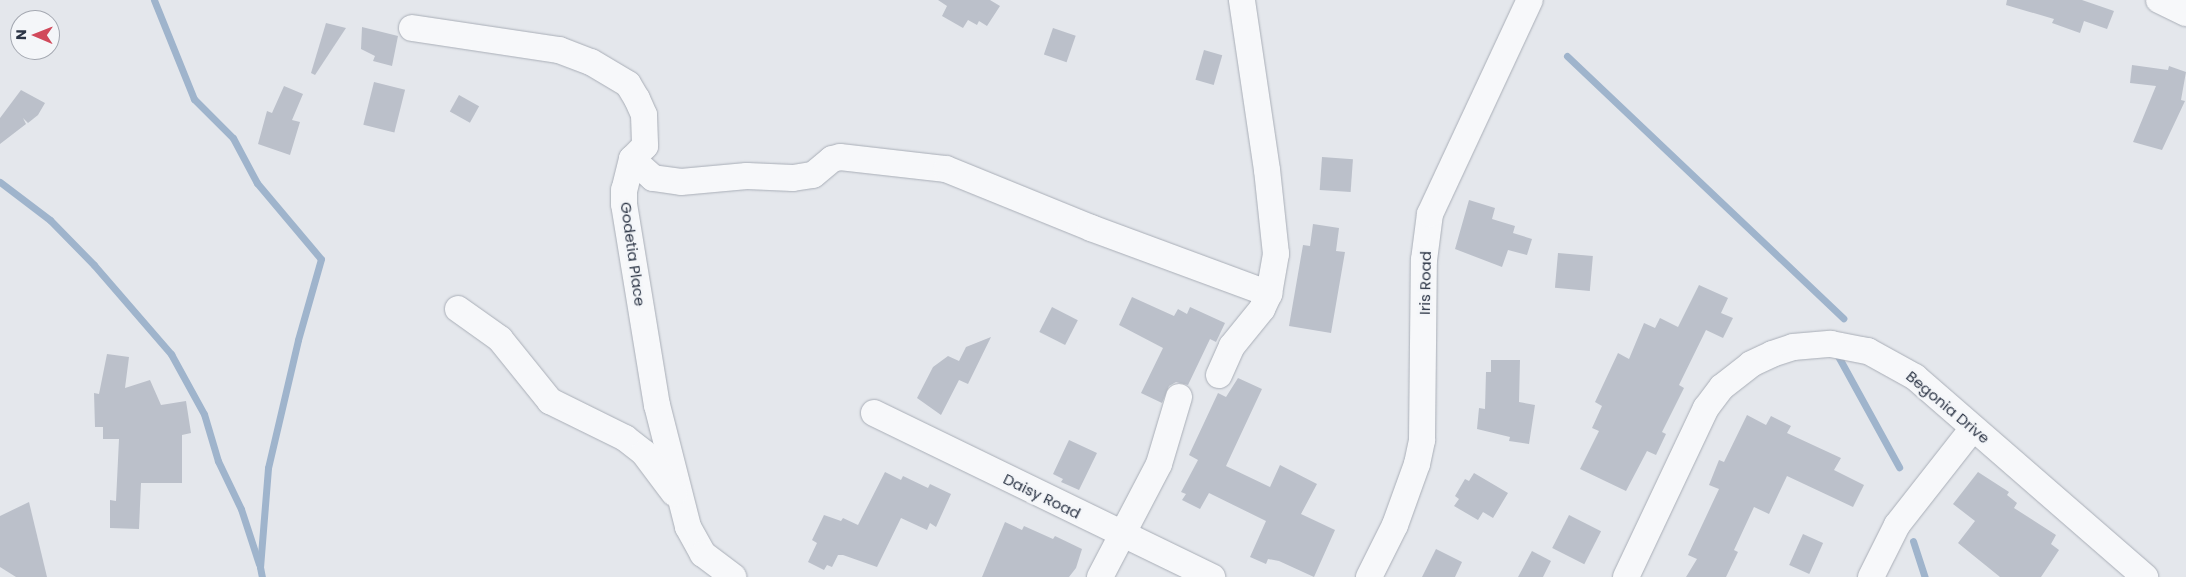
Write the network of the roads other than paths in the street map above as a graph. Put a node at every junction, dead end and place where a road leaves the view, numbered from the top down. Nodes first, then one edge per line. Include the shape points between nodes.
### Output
1 (1242, 0) edge
2 (1530, 0) edge
3 (2159, 0) edge
4 (2186, 13) edge
5 (412, 28) dead end
6 (632, 159) junction
7 (1269, 294) junction
8 (458, 309) dead end
9 (1219, 375) dead end
10 (1179, 397) dead end
11 (874, 413) dead end
12 (1973, 428) junction
13 (681, 501) junction
14 (1120, 535) junction
15 (2134, 574) edge
16 (733, 577) edge
17 (1100, 577) edge
18 (1212, 577) edge
19 (1369, 577) edge
20 (1626, 577) edge
21 (1871, 577) edge

1 - 7 street via 1276,235
2 - 19 street, Iris Road via 1430,214 1424,275 1422,440 1395,526
3 - 4 street
5 - 6 street, Godetia Place via 560,50 592,62 628,84 644,114 646,146
6 - 7 street via 653,178 681,182 813,175 832,159 840,157 946,170
6 - 13 street, Godetia Place via 624,204 657,405
7 - 9 street via 1262,309 1232,346
8 - 13 street via 500,340 550,401 620,435 644,453
10 - 14 street via 1159,464
11 - 14 street, Daisy Road
12 - 15 street, Begonia Drive
12 - 20 street, Begonia Drive via 1915,377 1863,349 1819,344 1793,346 1772,354 1741,372 1710,401
12 - 21 street via 1897,525
13 - 16 street, Godetia Place via 688,527 703,554
14 - 17 street
14 - 18 street, Daisy Road

